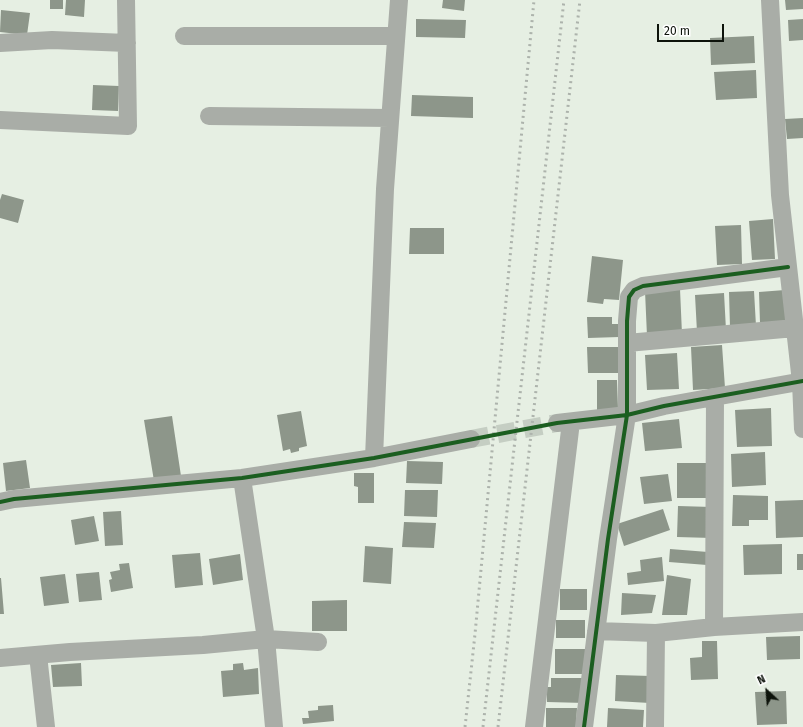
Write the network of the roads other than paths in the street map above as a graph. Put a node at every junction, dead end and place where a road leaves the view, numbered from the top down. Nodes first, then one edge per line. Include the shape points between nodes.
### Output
1 (126, 0) edge
2 (399, 0) edge
3 (770, 0) edge
4 (184, 36) dead end
5 (396, 36) junction
6 (0, 43) edge
7 (127, 43) junction
8 (208, 116) dead end
9 (390, 118) junction
10 (0, 120) edge
11 (788, 267) junction
12 (795, 328) junction
13 (627, 343) junction
14 (802, 381) edge
15 (715, 397) junction
16 (627, 415) junction
17 (803, 429) edge
18 (471, 439) tunnel mouth
19 (374, 458) junction
20 (242, 478) junction
21 (0, 498) edge
22 (803, 622) edge
23 (714, 627) junction
24 (596, 631) junction
25 (656, 633) junction
26 (266, 639) junction
27 (318, 642) dead end
28 (38, 655) junction
29 (0, 658) edge
30 (46, 727) edge
31 (274, 727) edge
32 (534, 727) edge
33 (584, 727) edge
34 (655, 727) edge

1 - 7 street
2 - 5 street
3 - 11 street via 780,195
4 - 5 street
5 - 9 street
6 - 7 street via 52,40
7 - 10 street via 128,126
8 - 9 street
9 - 19 street
11 - 12 street
11 - 13 street via 638,288 629,297
12 - 13 street
12 - 14 street
13 - 16 street
14 - 15 street
14 - 17 street
15 - 16 street
15 - 23 street
16 - 24 street
16 - 32 street via 564,422
18 - 19 street
19 - 20 street
20 - 21 street via 14,499
20 - 26 street
22 - 23 street
23 - 25 street
24 - 25 street
24 - 33 street
25 - 34 street
26 - 27 street
26 - 28 street
26 - 31 street
28 - 29 street
28 - 30 street

